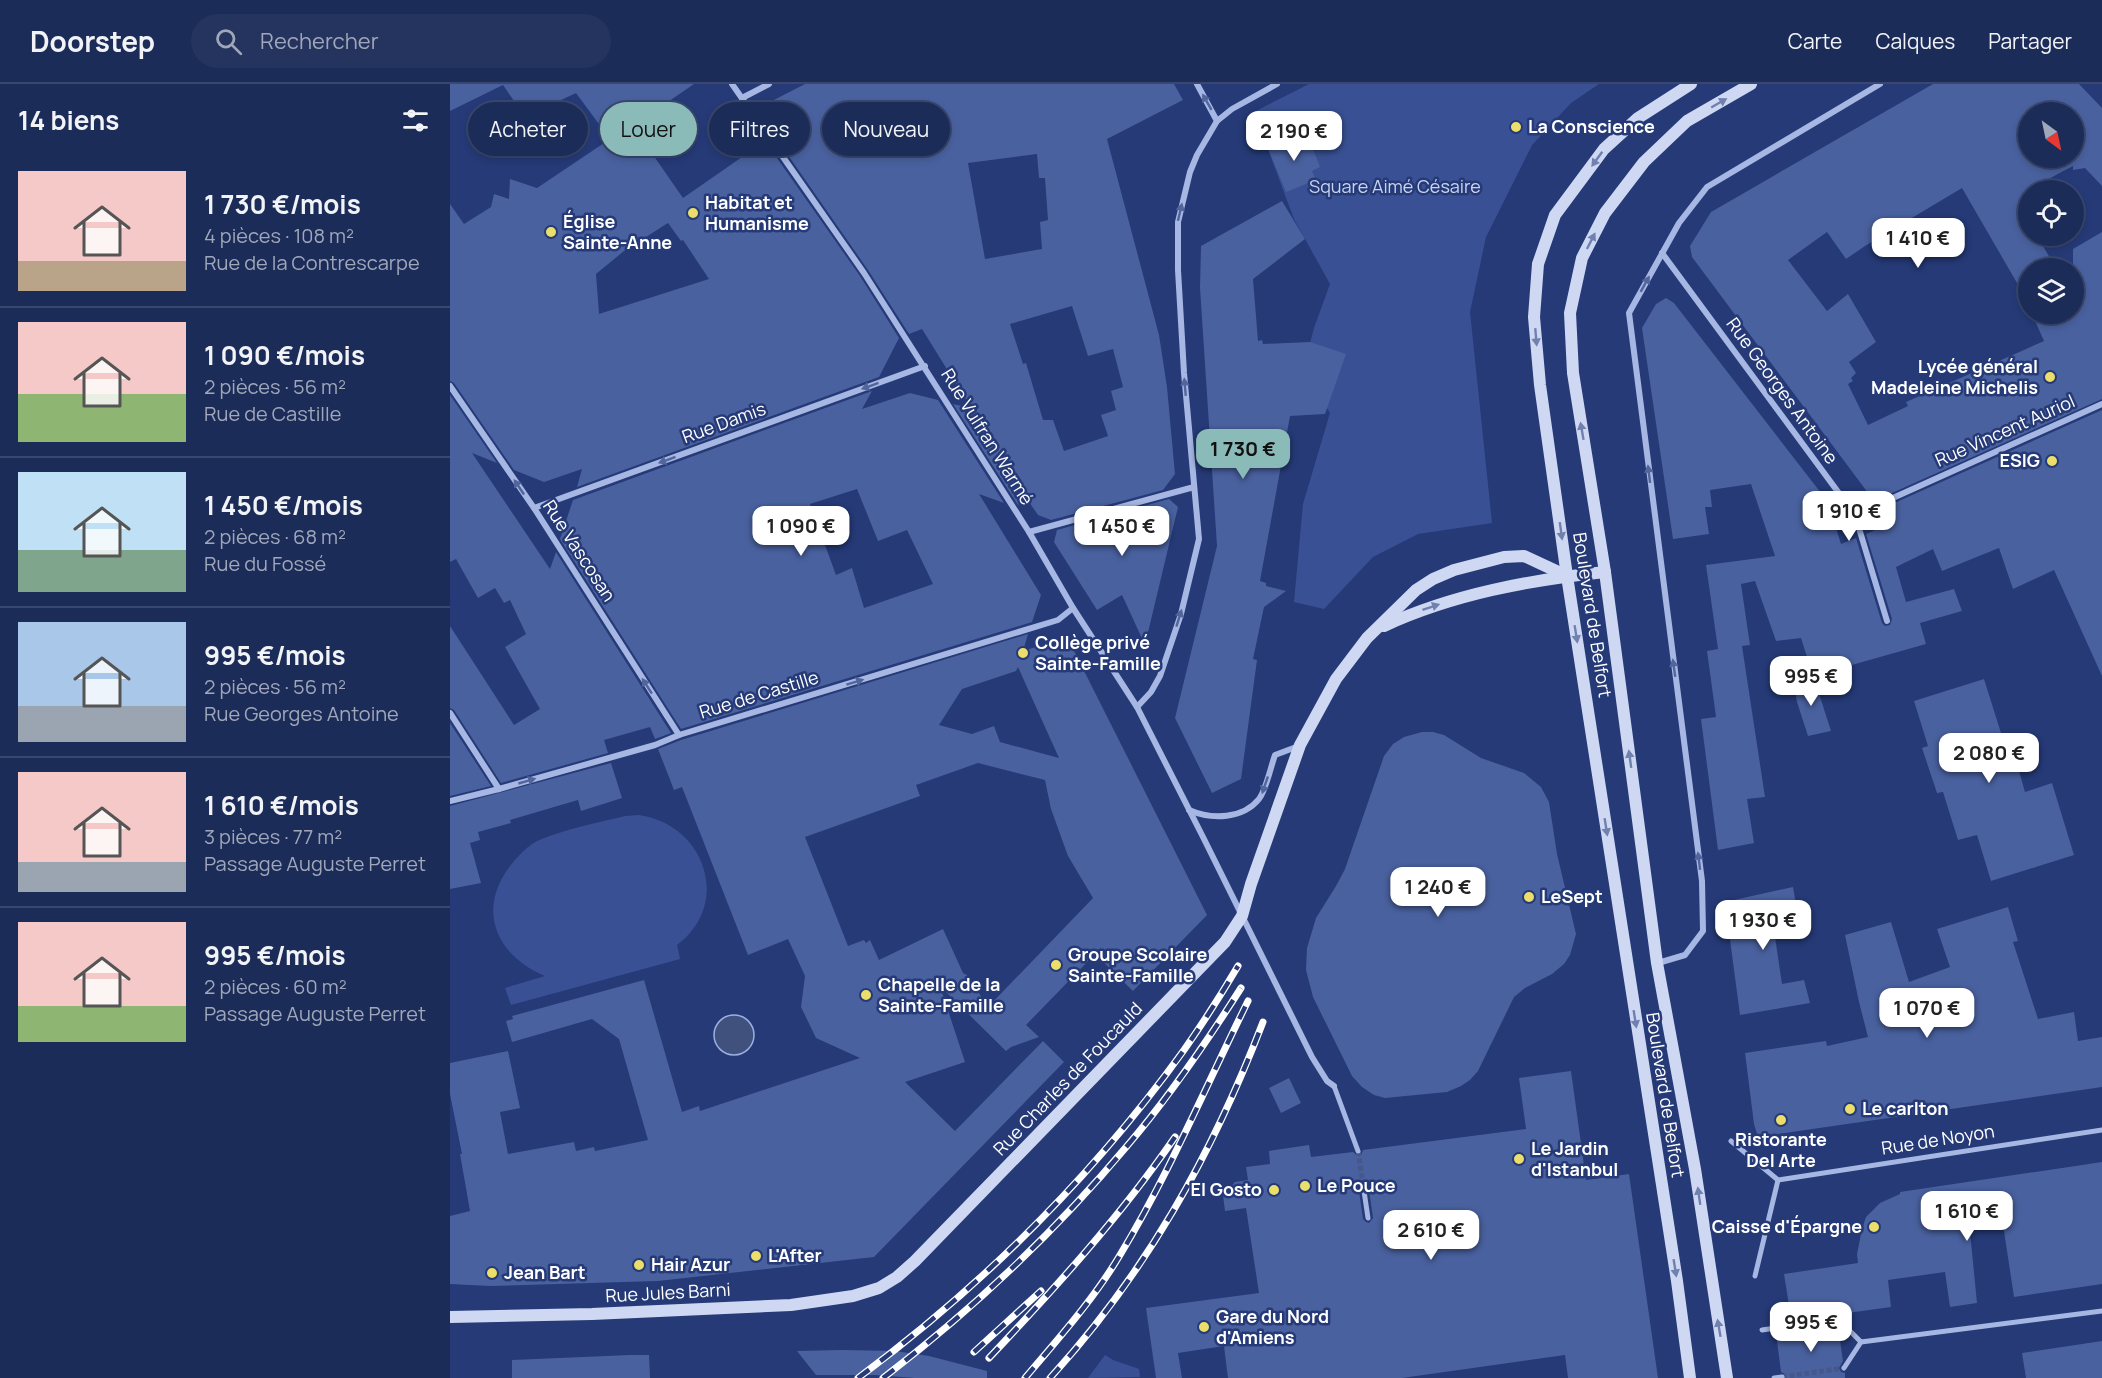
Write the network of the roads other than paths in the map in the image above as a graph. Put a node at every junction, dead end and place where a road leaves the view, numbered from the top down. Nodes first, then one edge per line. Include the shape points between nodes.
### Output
1 (732, 84) edge
2 (769, 84) edge
3 (1197, 84) edge
4 (1277, 84) edge
5 (1691, 84) edge
6 (1751, 84) edge
7 (1880, 84) edge
8 (742, 98) junction
9 (1217, 121) junction
10 (1662, 253) junction
11 (925, 366) junction
12 (450, 386) edge
13 (2102, 404) edge
14 (1194, 488) junction
15 (534, 508) junction
16 (1855, 515) junction
17 (1029, 532) junction
18 (1605, 572) junction
19 (1568, 576) junction
20 (1072, 608) junction
21 (1887, 621) dead end
22 (1377, 629) junction
23 (1137, 707) junction
24 (450, 713) edge
25 (679, 735) junction
26 (1300, 745) junction
27 (499, 789) junction
28 (450, 801) edge
29 (1189, 810) junction
30 (1242, 916) junction
31 (1657, 963) junction
32 (1334, 1086) joint
33 (2102, 1130) edge
34 (1731, 1141) dead end
35 (1358, 1151) tunnel mouth
36 (1778, 1180) junction
37 (1364, 1191) tunnel mouth
38 (1368, 1218) dead end
39 (1755, 1276) dead end
40 (885, 1285) joint
41 (2102, 1311) edge
42 (450, 1317) edge
43 (1762, 1330) dead end
44 (1861, 1342) junction
45 (1844, 1368) dead end
46 (1782, 1377) edge
47 (1690, 1378) edge
48 (1727, 1378) edge
49 (1774, 1378) edge

1 - 8 street, Rue Vulfran Warmé
2 - 8 street
9 -> 3 street
4 - 9 street via 1232,108
5 -> 19 main road, Boulevard de Belfort via 1638,118 1604,149 1556,215 1538,264 1534,317 1540,384
18 -> 6 main road, Boulevard de Belfort via 1572,373 1570,313 1582,258 1605,213 1644,162 1687,122
7 - 10 street via 1707,187
8 - 11 street, Rue Vulfran Warmé
14 -> 9 street via 1183,362 1178,222 1190,172
10 - 16 street, Rue Georges Antoine
31 -> 10 street via 1685,955 1703,931 1702,881 1629,313
11 -> 15 street, Rue Damis
11 - 17 street, Rue Vulfran Warmé
15 -> 12 street, Rue Vascosan
13 - 16 street, Rue Vincent Auriol
14 - 17 street
23 -> 14 street via 1160,676 1180,614 1199,539
25 -> 15 street, Rue Vascosan
16 - 21 street, Rue Georges Antoine
17 - 20 street, Rue Vulfran Warmé
18 - 19 main road
31 -> 18 main road, Boulevard de Belfort
22 -> 19 main road, Rue Charles de Foucauld via 1449,601
19 - 22 main road, Rue Charles de Foucauld via 1524,556 1454,570 1416,590
19 -> 47 main road, Boulevard de Belfort
20 - 23 street, Rue Vulfran Warmé
25 -> 20 street, Rue de Castille via 1058,620
22 - 26 main road, Rue Charles de Foucauld via 1336,679
23 - 29 street, Rue Vulfran Warmé
24 - 27 street
27 -> 25 street, Rue de Castille
26 -> 29 street via 1275,754 1260,798 1245,811 1220,816
26 - 30 main road, Rue Charles de Foucauld
27 - 28 street, Rue de Castille
29 - 30 street, Rue Vulfran Warmé
30 - 32 street, Rue Vulfran Warmé via 1311,1058
30 - 40 main road, Rue Charles de Foucauld via 1219,950 915,1261
48 -> 31 main road, Boulevard de Belfort via 1695,1169
32 - 35 street
33 - 36 street, Rue de Noyon
34 - 36 street
36 - 39 street
37 - 38 street
40 - 42 main road, Rue Jules Barni via 853,1296 791,1305
41 - 44 street
43 - 44 street via 1838,1319
44 - 45 street
46 - 49 street

